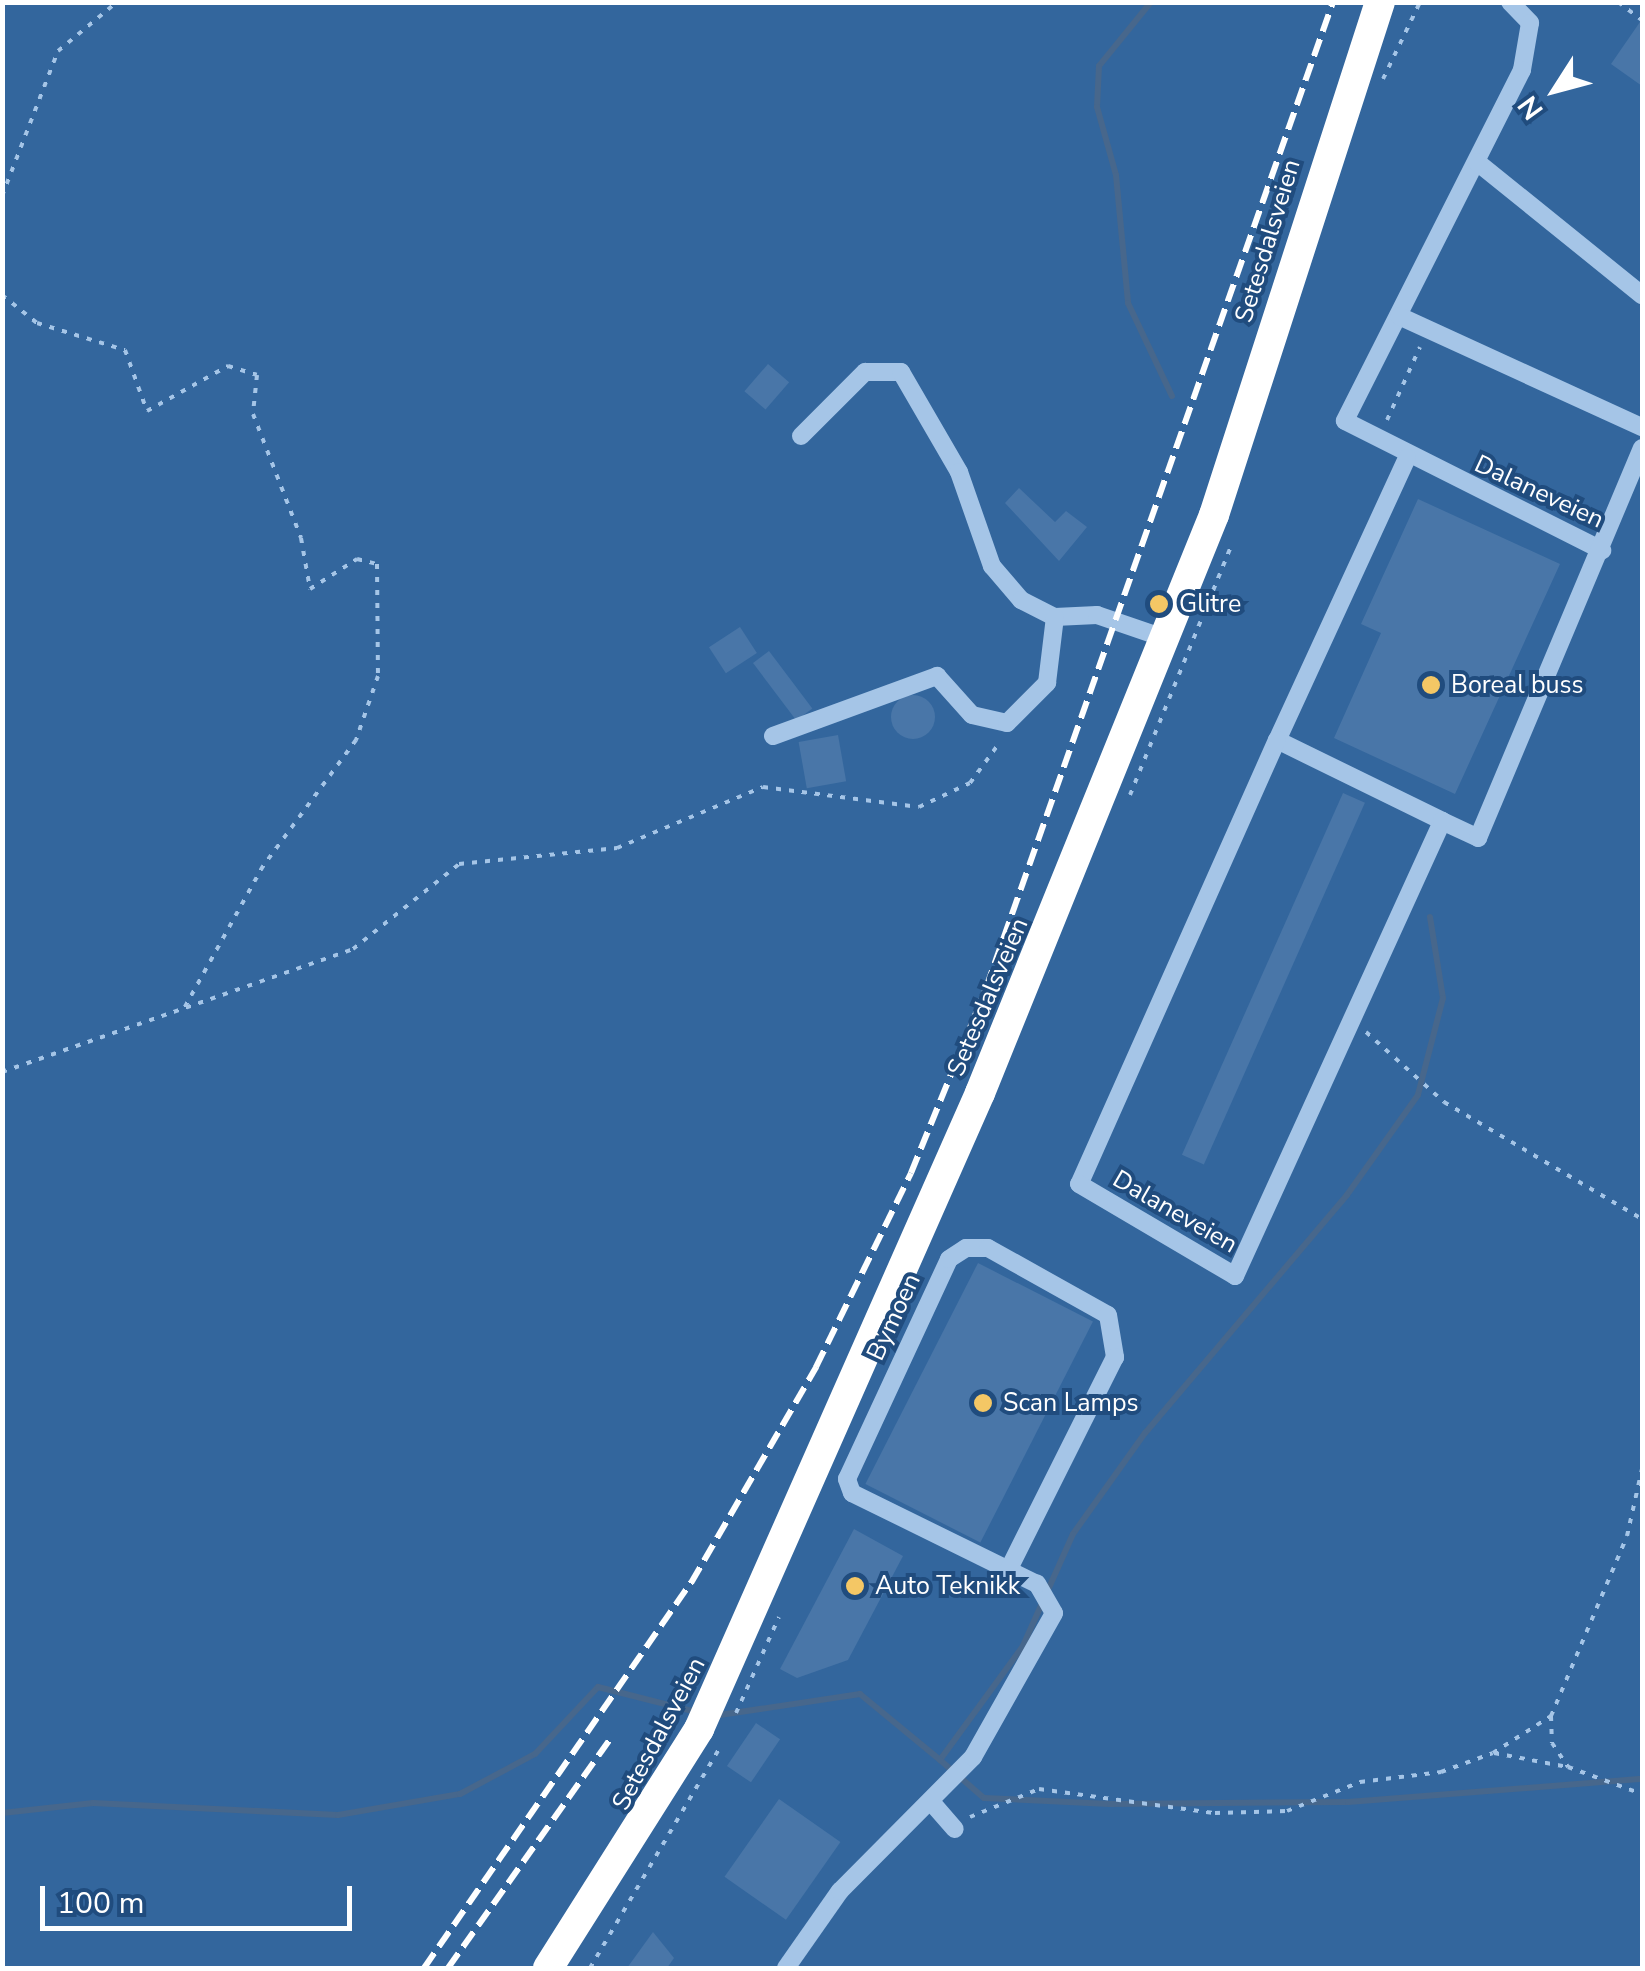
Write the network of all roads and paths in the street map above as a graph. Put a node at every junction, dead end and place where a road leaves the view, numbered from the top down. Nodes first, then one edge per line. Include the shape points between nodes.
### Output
1 (117, 2) edge
2 (1380, 2) edge
3 (1618, 2) edge
4 (1524, 5) edge
5 (1642, 20) edge
6 (1476, 162) junction
7 (2, 196) edge
8 (2, 294) edge
9 (1642, 294) edge
10 (1399, 316) junction
11 (1428, 329) junction
12 (1642, 427) edge
13 (801, 436) dead end
14 (1376, 443) junction
15 (1642, 448) edge
16 (1406, 458) junction
17 (1602, 550) junction
18 (1055, 617) junction
19 (1168, 639) junction
20 (1007, 723) junction
21 (773, 736) dead end
22 (1277, 740) junction
23 (1442, 821) junction
24 (182, 1012) junction
25 (1349, 1016) junction
26 (2, 1072) edge
27 (1642, 1218) edge
28 (1642, 1469) edge
29 (1009, 1568) junction
30 (1551, 1716) junction
31 (1493, 1753) junction
32 (1568, 1767) junction
33 (1642, 1794) edge
34 (933, 1804) junction
35 (955, 1829) joint
36 (548, 1968) edge
37 (786, 1968) edge

1 - 7 path via 58,51
2 - 19 highway, Setesdalsveien
3 - 5 path
4 - 6 lane, Dalaneveien via 1532,36 1522,70
6 - 9 lane
6 - 10 lane, Dalaneveien
8 - 24 path via 38,323 125,350 147,412 228,366 257,376 254,414 301,538 310,589 356,559 377,564 378,676 356,740 263,866
10 - 11 lane
10 - 14 lane, Dalaneveien via 1346,412 1354,430
11 - 12 lane
11 - 14 path
13 - 18 lane via 856,379 888,368 907,379 959,472 992,566 1020,600
14 - 16 lane, Dalaneveien
15 - 17 lane
16 - 17 lane, Dalaneveien
16 - 22 lane, Dalaneveien
17 - 23 lane, Dalaneveien via 1478,838
18 - 19 lane via 1097,615
18 - 20 lane via 1047,683
19 - 36 highway, Setesdalsveien via 726,1672 638,1838
20 - 21 lane via 972,716 937,676
20 - 24 path via 970,783 919,807 763,788 617,848 460,864 353,949
22 - 23 lane, Dalaneveien
22 - 25 lane, Dalaneveien via 1078,1184 1234,1276
23 - 25 lane, Dalaneveien
24 - 26 path
25 - 27 path via 1444,1102
28 - 30 path via 1628,1536
29 - 29 lane, Bymoen via 1115,1358 1108,1315 988,1248 966,1248 949,1259 846,1479 852,1493
29 - 34 lane, Bymoen via 1042,1589 1054,1613 988,1733
30 - 31 path
30 - 32 path via 1552,1742
31 - 32 path
31 - 35 path via 1441,1772 1360,1782 1287,1812 1017,1792
32 - 33 path
34 - 35 lane
34 - 37 lane, Bymoen via 840,1891

